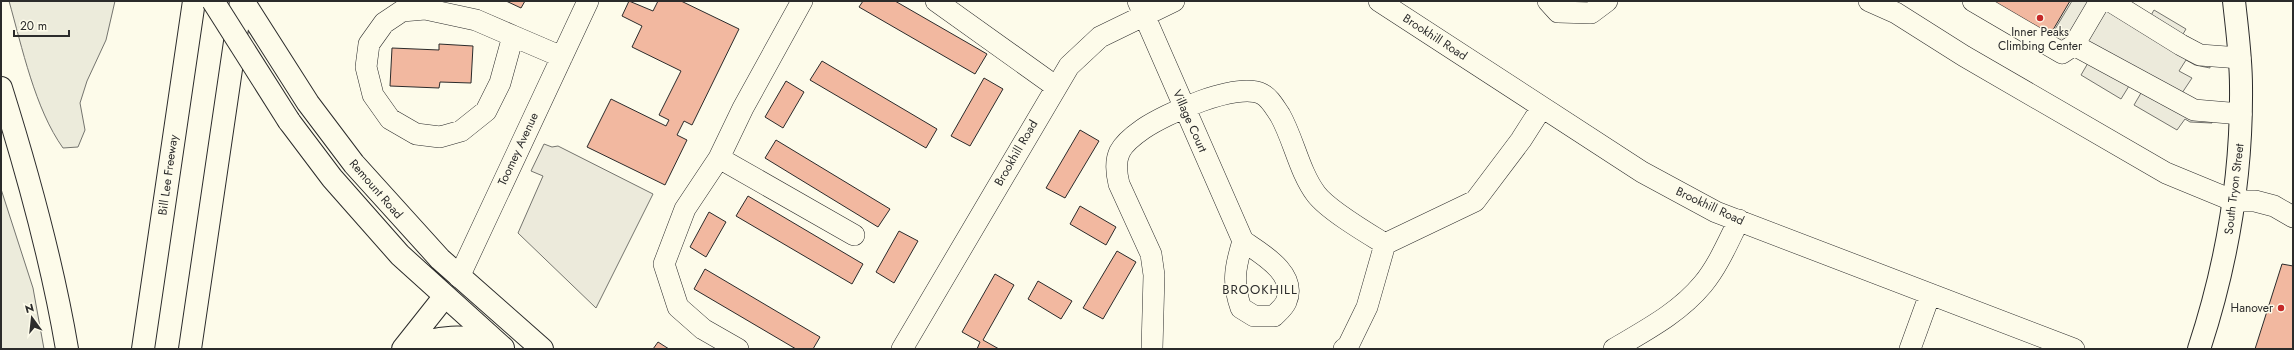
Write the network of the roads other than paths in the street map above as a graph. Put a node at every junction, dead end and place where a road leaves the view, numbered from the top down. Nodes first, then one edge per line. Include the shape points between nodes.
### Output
1 (194, 1) edge
2 (213, 1) edge
3 (242, 1) edge
4 (588, 1) edge
5 (802, 1) edge
6 (936, 1) edge
7 (1174, 1) edge
8 (1379, 1) edge
9 (1548, 1) edge
10 (1607, 1) edge
11 (1869, 1) edge
12 (1973, 1) edge
13 (2100, 1) edge
14 (2110, 1) edge
15 (2234, 1) edge
16 (1141, 8) edge
17 (513, 36) junction
18 (2074, 45) junction
19 (562, 57) junction
20 (2240, 58) junction
21 (1055, 86) junction
22 (1, 88) edge
23 (1542, 107) junction
24 (1184, 108) junction
25 (2241, 114) junction
26 (719, 158) junction
27 (2234, 201) junction
28 (2293, 217) edge
29 (1739, 220) junction
30 (854, 235) dead end
31 (1242, 241) dead end
32 (1385, 244) junction
33 (459, 277) junction
34 (1930, 294) junction
35 (445, 296) junction
36 (500, 346) edge
37 (66, 349) edge
38 (143, 349) edge
39 (190, 349) edge
40 (403, 349) edge
41 (408, 349) edge
42 (542, 349) edge
43 (738, 349) edge
44 (902, 349) edge
45 (1152, 349) edge
46 (1344, 349) edge
47 (1614, 349) edge
48 (1910, 349) edge
49 (2074, 349) edge
50 (2199, 349) edge

1 - 38 main road, Bill Lee Freeway
2 - 35 main road, bridge via 289,121 332,178 400,255
3 - 33 main road, Remount Road via 295,84 354,164 420,239
3 - 39 main road
4 - 19 street, Toomey Avenue
5 - 26 street via 743,108
6 - 21 street
7 - 16 street, Brookhill Road
8 - 23 street, Brookhill Road
9 - 10 street via 1558,12 1591,13
11 - 27 street via 1896,13 1964,56 2166,173
12 - 18 street via 2062,53
13 - 18 street
14 - 20 street via 2200,55
15 - 20 main road, South Tryon Street
16 - 21 street, Brookhill Road via 1100,37 1069,66
16 - 24 street, Village Court
17 - 17 street via 476,20 425,8 402,11 384,23 369,44 366,67 373,95 390,119 416,134 440,137 462,131 486,111 500,83
17 - 19 street
18 - 25 street via 2194,110
19 - 33 street, Toomey Avenue
20 - 25 main road, South Tryon Street
21 - 44 street, Brookhill Road
22 - 37 main road via 26,167 44,237
23 - 29 street, Brookhill Road via 1642,172 1691,200
23 - 32 street via 1521,140 1475,201
24 - 31 street, Village Court
24 - 32 street via 1229,93 1248,91 1262,94 1280,116 1317,195 1355,225
24 - 45 street via 1145,128 1118,153 1119,184 1151,254 1154,275
25 - 27 main road, South Tryon Street
26 - 30 street
26 - 43 street via 685,209 664,264 678,307 703,329
27 - 28 street via 2255,201 2274,206
27 - 50 main road, South Tryon Street via 2220,275
29 - 34 street, Brookhill Road
29 - 47 street via 1711,272 1682,306
32 - 46 street via 1367,307
33 - 35 main road, Toomey Avenue
33 - 42 main road, Remount Road
34 - 48 street
34 - 49 street, Brookhill Road
35 - 36 main road
35 - 40 main road, Toomey Avenue
36 - 41 main road via 478,338 450,337 431,340

